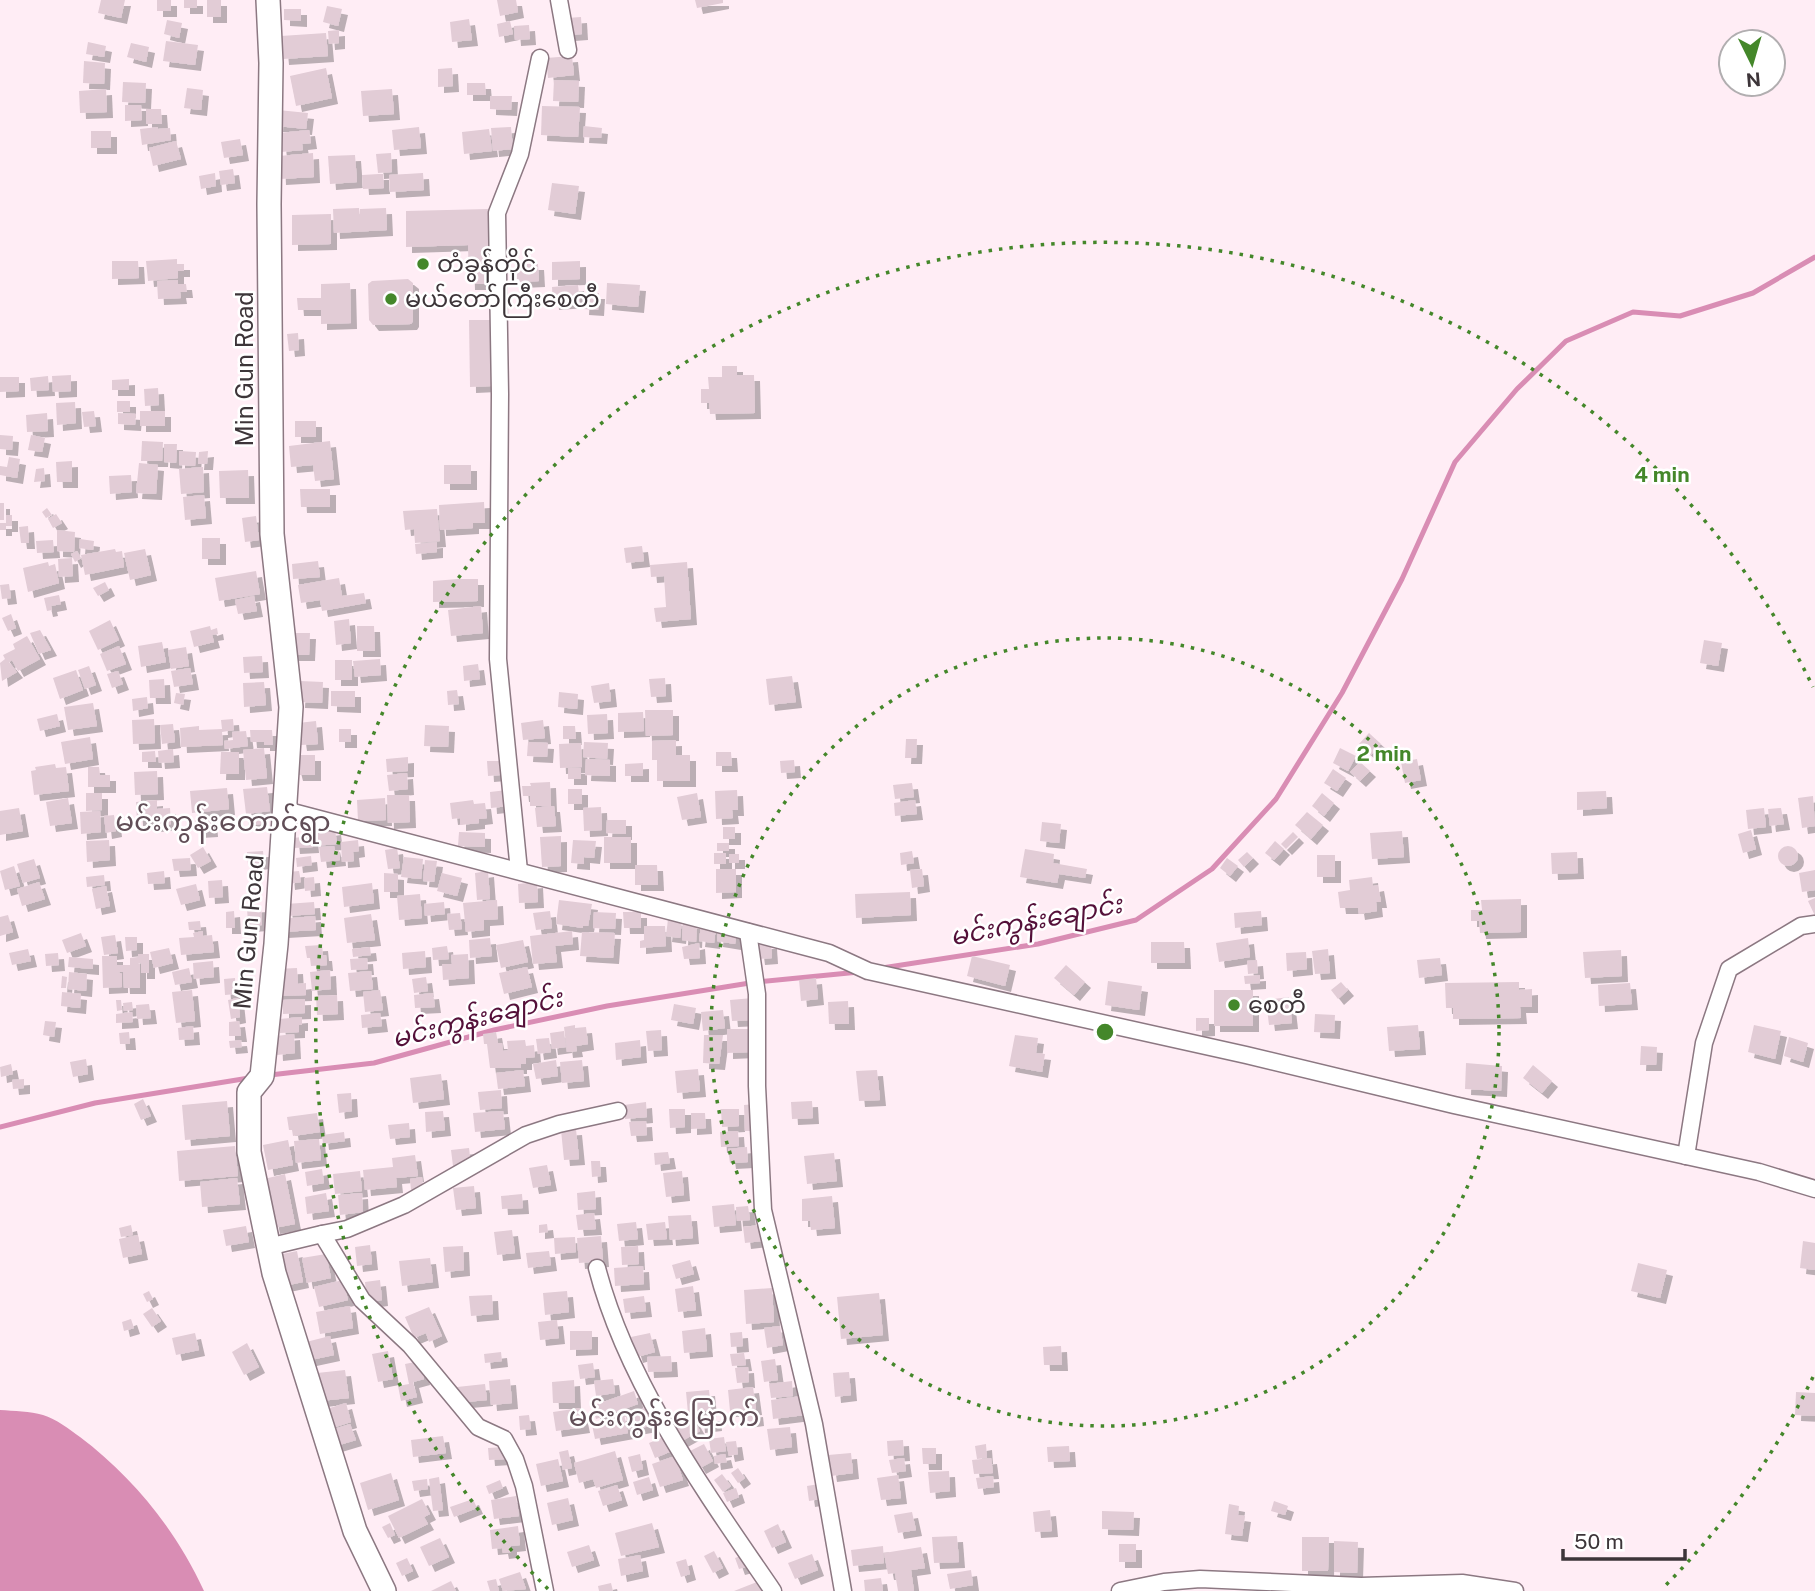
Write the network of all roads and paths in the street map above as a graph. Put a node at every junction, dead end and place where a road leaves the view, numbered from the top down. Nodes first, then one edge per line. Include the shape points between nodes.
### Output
1 (268, 0) edge
2 (559, 0) edge
3 (568, 50) dead end
4 (540, 58) dead end
5 (285, 810) junction
6 (519, 871) junction
7 (1815, 924) edge
8 (748, 932) junction
9 (618, 1111) dead end
10 (1686, 1156) junction
11 (1815, 1189) edge
12 (322, 1234) junction
13 (268, 1247) junction
14 (597, 1268) dead end
15 (384, 1591) edge
16 (545, 1591) edge
17 (773, 1591) edge
18 (843, 1591) edge
19 (1120, 1591) edge
20 (1515, 1591) edge

1 - 5 street, Min Gun Road via 272,534 291,708
2 - 3 street
4 - 6 street via 520,154 497,213 498,659
5 - 6 street
5 - 13 street, Min Gun Road via 262,1076 249,1092 249,1152
6 - 8 street
7 - 10 street via 1801,926 1729,969 1704,1043
8 - 10 street via 829,953 868,971
8 - 18 street via 757,994 763,1210 814,1424
9 - 12 street via 526,1135 404,1205
10 - 11 street
12 - 13 street
12 - 16 street via 362,1300 410,1345 478,1427 504,1439 524,1486
13 - 15 street, Min Gun Road via 355,1531
14 - 17 street via 605,1299 636,1370 698,1482
19 - 20 street via 1200,1579 1361,1586 1462,1583

